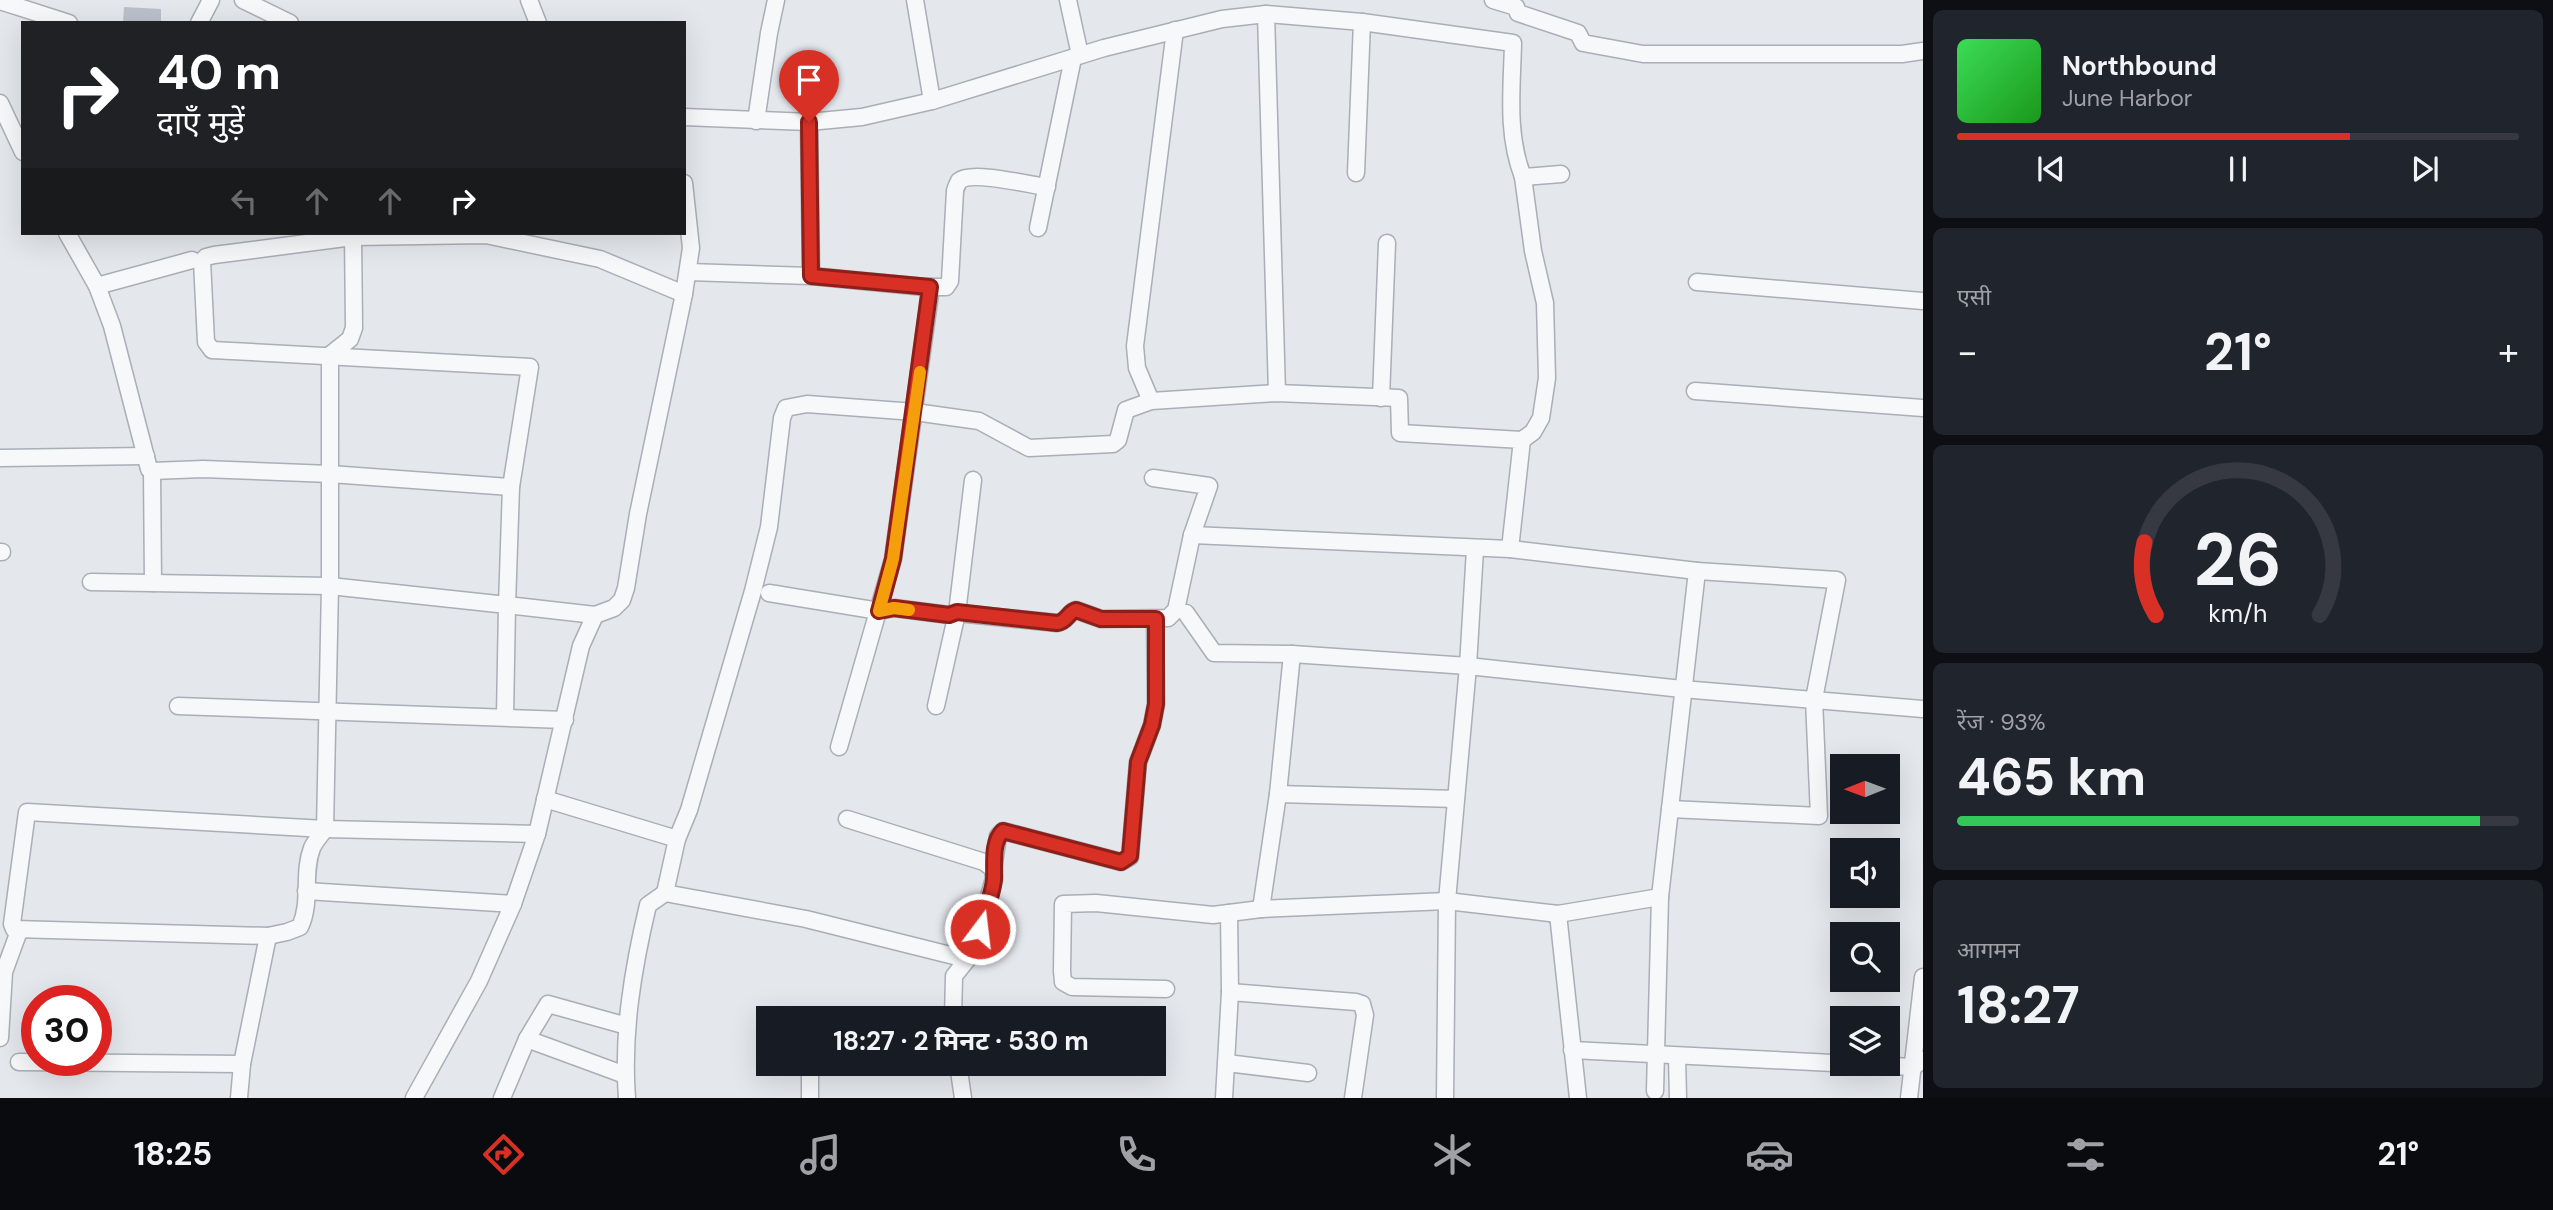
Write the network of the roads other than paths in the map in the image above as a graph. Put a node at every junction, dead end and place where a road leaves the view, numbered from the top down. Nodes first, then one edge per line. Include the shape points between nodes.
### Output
1 (211, 0) edge
2 (243, 0) edge
3 (529, 0) edge
4 (776, 0) edge
5 (915, 0) edge
6 (1068, 0) edge
7 (1493, 0) edge
8 (0, 1) edge
9 (1266, 14) junction
10 (63, 21) edge
11 (200, 21) edge
12 (286, 21) edge
13 (537, 21) edge
14 (1362, 22) junction
15 (1175, 30) junction
16 (1923, 51) edge
17 (1076, 56) junction
18 (932, 101) junction
19 (0, 103) edge
20 (686, 117) edge
21 (756, 121) junction
22 (809, 122) junction
23 (21, 148) edge
24 (1356, 173) dead end
25 (1561, 174) dead end
26 (1523, 177) junction
27 (1047, 187) junction
28 (686, 202) edge
29 (1038, 228) dead end
30 (68, 235) edge
31 (353, 235) edge
32 (1387, 243) dead end
33 (192, 260) dead end
34 (688, 272) junction
35 (811, 276) junction
36 (1697, 282) dead end
37 (97, 286) junction
38 (930, 287) junction
39 (684, 294) junction
40 (1923, 301) edge
41 (330, 355) junction
42 (1695, 391) dead end
43 (1277, 393) junction
44 (1381, 398) junction
45 (1150, 401) junction
46 (1923, 408) edge
47 (915, 412) junction
48 (1522, 440) junction
49 (146, 456) junction
50 (0, 458) edge
51 (152, 471) junction
52 (330, 474) junction
53 (1153, 478) dead end
54 (973, 480) dead end
55 (511, 487) junction
56 (1192, 535) junction
57 (1475, 549) junction
58 (1510, 549) junction
59 (1697, 571) junction
60 (91, 582) dead end
61 (153, 583) junction
62 (330, 586) junction
63 (769, 593) dead end
64 (507, 605) junction
65 (879, 611) junction
66 (957, 612) junction
67 (1186, 613) dead end
68 (595, 615) junction
69 (1156, 619) junction
70 (1292, 654) junction
71 (1468, 666) junction
72 (1682, 689) junction
73 (1814, 699) junction
74 (178, 706) dead end
75 (936, 706) dead end
76 (1923, 709) edge
77 (328, 710) junction
78 (505, 717) junction
79 (565, 720) junction
80 (839, 747) dead end
81 (1278, 794) junction
82 (545, 799) junction
83 (1456, 799) junction
84 (1670, 809) junction
85 (847, 819) dead end
86 (325, 829) junction
87 (537, 834) junction
88 (677, 839) junction
89 (993, 869) junction
90 (0, 880) edge
91 (17, 883) junction
92 (306, 891) junction
93 (666, 893) junction
94 (1660, 897) junction
95 (1447, 901) junction
96 (513, 904) junction
97 (1261, 909) junction
98 (1229, 913) junction
99 (1558, 914) junction
100 (19, 931) junction
101 (268, 936) junction
102 (966, 959) junction
103 (1923, 977) edge
104 (1166, 989) dead end
105 (1230, 992) junction
106 (953, 1006) edge
107 (626, 1026) junction
108 (0, 1038) edge
109 (527, 1039) junction
110 (1572, 1050) junction
111 (1656, 1056) junction
112 (1677, 1057) junction
113 (19, 1062) dead end
114 (1227, 1062) junction
115 (242, 1063) junction
116 (1918, 1064) edge
117 (1308, 1073) dead end
118 (625, 1075) junction
119 (810, 1076) edge
120 (960, 1076) edge
121 (1655, 1091) dead end
122 (239, 1098) edge
123 (414, 1098) edge
124 (502, 1098) edge
125 (627, 1098) edge
126 (810, 1098) edge
127 (963, 1098) edge
128 (1224, 1098) edge
129 (1353, 1098) edge
130 (1445, 1098) edge
131 (1578, 1098) edge
132 (1678, 1098) edge
133 (1909, 1098) edge

1 - 11 street
2 - 12 street
3 - 13 street
4 - 21 street
5 - 18 street
6 - 17 street
7 - 16 street via 1578,33 1583,43 1643,54
8 - 10 street
9 - 14 street
9 - 15 street
9 - 43 street
14 - 24 street
14 - 26 street via 1513,43 1511,135
15 - 17 street
15 - 45 street via 1135,346 1137,368
17 - 18 street
17 - 27 street
18 - 22 street via 862,117
19 - 23 street
20 - 21 street
21 - 22 street
22 - 35 street
25 - 26 street
26 - 48 street via 1545,303 1547,378 1541,418
27 - 29 street
27 - 38 street via 979,177 959,182 950,281 946,286
28 - 34 street via 691,248
30 - 37 street
31 - 39 street via 486,235 600,259
31 - 41 street via 354,328 350,339
31 - 41 street via 214,255 201,261 208,346 218,351
32 - 44 street
33 - 37 street
34 - 35 street
34 - 39 street
35 - 38 street
36 - 40 street
37 - 49 street via 122,358
38 - 47 street
39 - 68 street via 626,588 614,608
41 - 52 street
41 - 55 street via 530,367
42 - 46 street
43 - 44 street
43 - 45 street
44 - 48 street via 1399,398 1400,433
45 - 47 street via 1126,410 1113,444 1029,448 979,421
47 - 65 street via 893,559
47 - 88 street via 807,404 786,408 769,527 753,592
48 - 58 street
49 - 50 street
49 - 51 street
51 - 52 street
51 - 61 street
52 - 55 street
52 - 62 street
53 - 56 street via 1209,485
54 - 66 street
55 - 64 street
56 - 57 street
56 - 69 street via 1176,610 1168,618
57 - 58 street
57 - 71 street
58 - 59 street
59 - 72 street
59 - 73 street via 1837,580
60 - 61 street
61 - 62 street
62 - 64 street
62 - 77 street
63 - 65 street
64 - 68 street
64 - 78 street
65 - 66 street
65 - 80 street
66 - 69 street via 1057,623 1076,610 1101,619
66 - 75 street
67 - 70 street via 1214,653
68 - 79 street via 581,646
69 - 89 street via 1156,704 1136,772 1130,856 1121,862 1003,831 998,836
70 - 71 street
70 - 81 street
71 - 72 street
71 - 83 street
72 - 73 street
72 - 84 street
73 - 76 street
73 - 84 street via 1819,816
74 - 77 street
77 - 78 street
77 - 86 street
78 - 79 street
79 - 82 street
81 - 83 street
81 - 97 street
82 - 87 street
82 - 88 street
83 - 95 street
84 - 94 street
85 - 89 street via 984,862
86 - 87 street
86 - 91 street via 26,812
86 - 92 street via 313,846
87 - 96 street
88 - 93 street
89 - 102 street via 974,951
90 - 91 street
91 - 100 street via 12,924
92 - 96 street
92 - 101 street via 307,913 300,926
93 - 102 street via 806,919
93 - 107 street via 648,905
94 - 99 street
94 - 111 street
95 - 97 street
95 - 99 street
95 - 130 street
96 - 123 street via 479,981
97 - 98 street
98 - 104 street via 1063,904 1063,982 1072,987
98 - 105 street
99 - 110 street
100 - 101 street
100 - 108 street via 4,972
101 - 115 street
102 - 106 street via 954,976
103 - 116 street
105 - 114 street
105 - 129 street via 1362,1004 1365,1015
107 - 109 street via 548,1004
107 - 118 street
109 - 118 street
109 - 124 street
110 - 111 street
110 - 131 street
111 - 112 street
111 - 121 street
112 - 116 street
112 - 132 street
113 - 115 street
114 - 117 street
114 - 128 street
115 - 122 street
116 - 133 street
118 - 125 street
119 - 126 street
120 - 127 street

